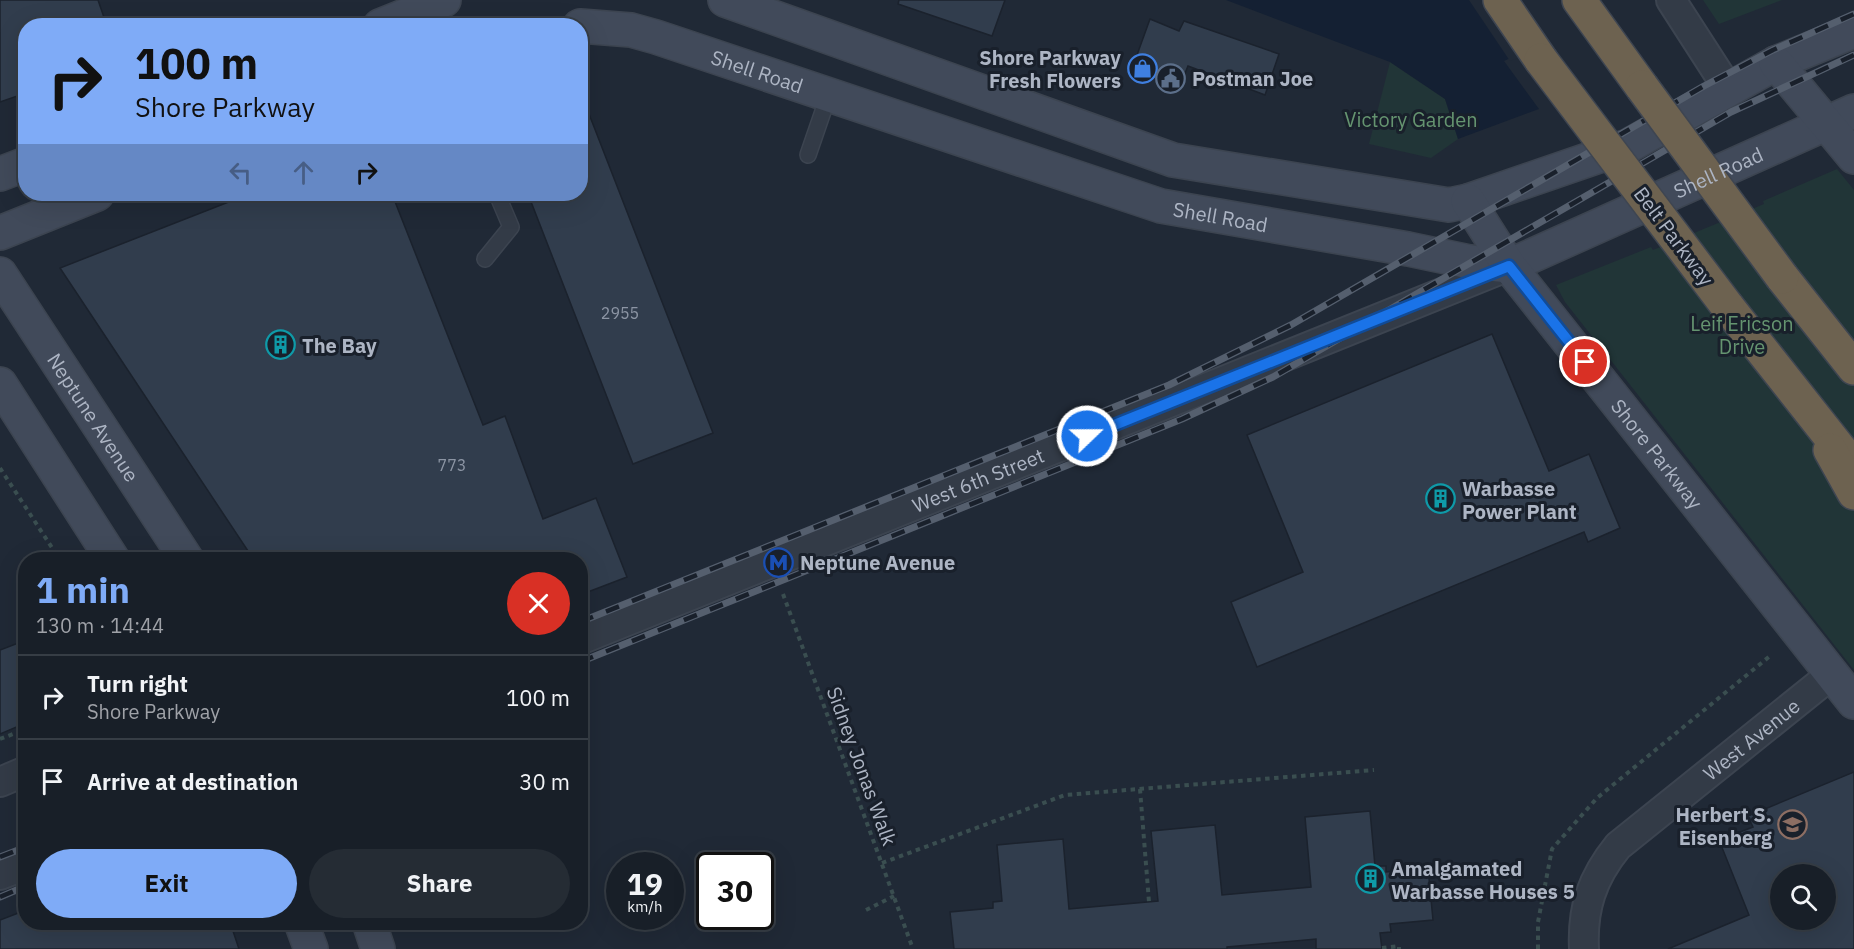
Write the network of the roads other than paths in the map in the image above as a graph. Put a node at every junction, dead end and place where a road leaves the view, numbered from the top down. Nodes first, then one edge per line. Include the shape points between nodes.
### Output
1 (444, 0) edge
2 (725, 0) edge
3 (1500, 0) edge
4 (1579, 0) edge
5 (1671, 0) edge
6 (400, 18) edge
7 (588, 27) edge
8 (1854, 31) edge
9 (1776, 63) junction
10 (1729, 90) junction
11 (829, 94) junction
12 (1840, 117) edge
13 (808, 155) dead end
14 (1854, 157) edge
15 (18, 167) edge
16 (0, 174) edge
17 (80, 201) edge
18 (500, 201) edge
19 (1468, 201) junction
20 (0, 232) edge
21 (485, 260) dead end
22 (1509, 266) junction
23 (0, 274) edge
24 (1854, 368) edge
25 (0, 384) edge
26 (1809, 412) junction
27 (1854, 467) edge
28 (1854, 493) edge
29 (108, 552) edge
30 (182, 552) edge
31 (588, 637) edge
32 (1832, 674) junction
33 (1854, 702) edge
34 (18, 774) edge
35 (0, 782) edge
36 (18, 867) edge
37 (0, 875) edge
38 (304, 930) edge
39 (372, 930) edge
40 (310, 949) edge
41 (378, 949) edge
42 (1584, 949) edge

1 - 6 main road
2 - 19 main road via 1173,160 1449,205
3 - 26 highway, Belt Parkway, bridge via 1541,60
4 - 24 highway, bridge via 1782,277
5 - 10 street
7 - 11 main road, Shell Road via 631,30
8 - 9 main road
9 - 10 main road
9 - 12 main road
10 - 19 main road via 1628,146
11 - 13 lane
11 - 22 main road, Shell Road via 1161,206
12 - 14 main road
12 - 22 main road, Shell Road
15 - 16 main road
17 - 20 main road
18 - 21 lane via 511,227
19 - 22 main road, Shore Parkway
22 - 31 street, West 6th Street
22 - 32 main road, Shore Parkway
23 - 30 main road, Neptune Avenue
25 - 29 main road
26 - 27 highway, Belt Parkway
26 - 28 highway
32 - 33 main road, Shore Parkway
32 - 42 street, West Avenue via 1618,846 1602,865 1589,892 1582,922
34 - 35 street
36 - 37 street
38 - 40 main road
39 - 41 main road

